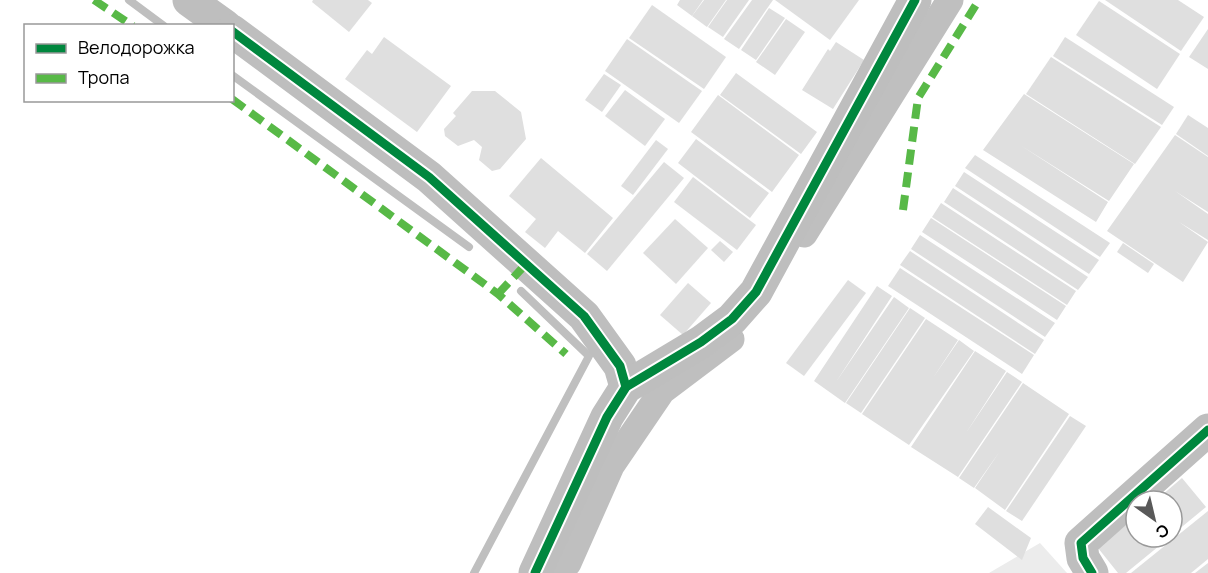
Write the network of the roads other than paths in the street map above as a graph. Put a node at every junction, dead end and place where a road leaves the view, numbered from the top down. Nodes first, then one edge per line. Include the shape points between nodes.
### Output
1 (189, 0) edge
2 (908, 2) edge
3 (222, 24) edge
4 (234, 32) edge
5 (626, 387) junction
6 (1208, 430) edge
7 (535, 573) edge
8 (1092, 573) edge

1 - 3 street
2 - 5 street via 756,292 732,319 701,342
4 - 5 street via 429,177 584,316 620,366
5 - 7 street via 607,417
6 - 8 street via 1081,543 1083,558

